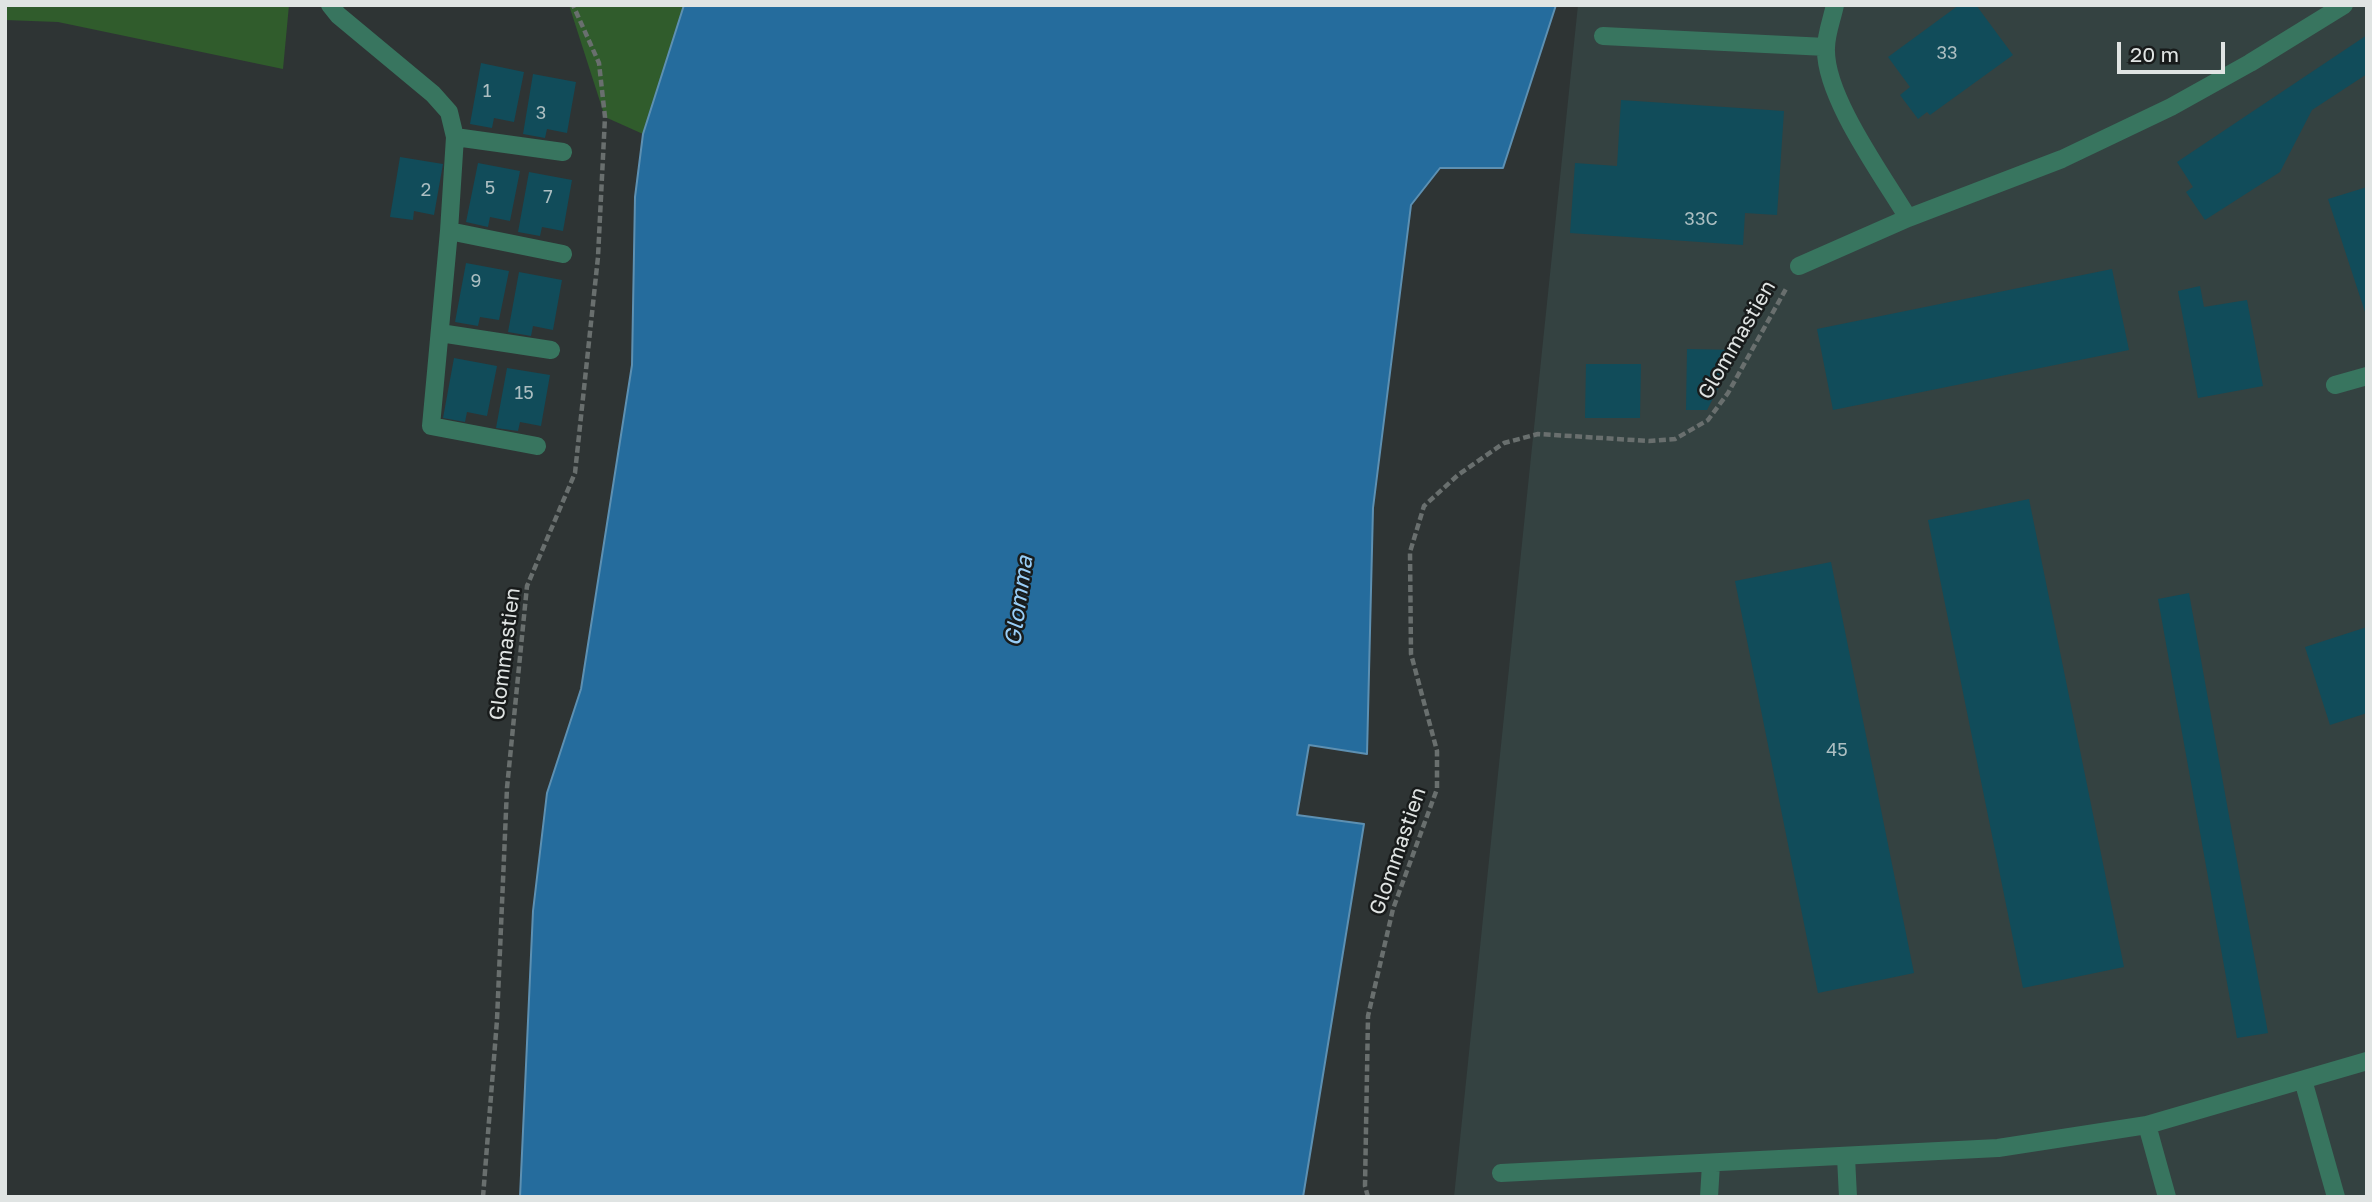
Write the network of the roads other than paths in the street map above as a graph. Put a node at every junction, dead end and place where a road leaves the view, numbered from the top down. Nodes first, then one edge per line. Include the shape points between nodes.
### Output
1 (330, 5) edge
2 (1835, 5) edge
3 (2344, 5) edge
4 (1603, 36) dead end
5 (1826, 47) junction
6 (455, 137) junction
7 (563, 152) dead end
8 (1908, 218) junction
9 (449, 231) junction
10 (563, 254) dead end
11 (1799, 266) road end
12 (440, 333) junction
13 (551, 351) dead end
14 (2367, 376) edge
15 (2335, 385) dead end
16 (537, 446) dead end
17 (2367, 1060) edge
18 (2303, 1080) junction
19 (2147, 1125) junction
20 (1846, 1157) junction
21 (1712, 1164) junction
22 (1501, 1173) dead end
23 (1709, 1197) edge
24 (1848, 1197) edge
25 (2167, 1197) edge
26 (2336, 1197) edge

1 - 6 street via 433,94 449,113
2 - 5 street
3 - 8 street via 2171,107 2062,159
4 - 5 street
5 - 8 street via 1829,78 1840,104
6 - 7 street
6 - 9 street
8 - 11 street
9 - 10 street
9 - 12 street
12 - 13 street
12 - 16 street via 431,426
14 - 15 street
17 - 18 street
18 - 19 street
18 - 26 street
19 - 20 street via 1998,1149
19 - 25 street
20 - 21 street
20 - 24 street
21 - 22 street
21 - 23 street

